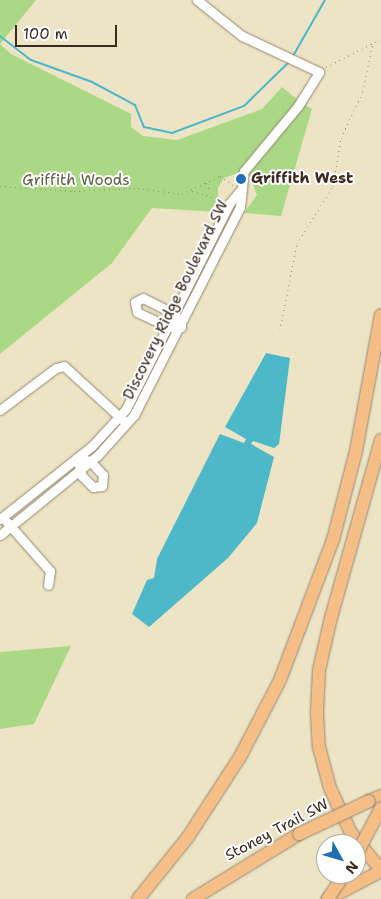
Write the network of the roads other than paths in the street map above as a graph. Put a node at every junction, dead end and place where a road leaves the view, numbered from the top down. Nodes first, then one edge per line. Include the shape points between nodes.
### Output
1 (196, 0) edge
2 (241, 191) junction
3 (175, 314) junction
4 (381, 315) edge
5 (168, 327) junction
6 (181, 327) junction
7 (0, 410) edge
8 (120, 417) junction
9 (127, 425) junction
10 (381, 440) edge
11 (77, 458) junction
12 (90, 461) junction
13 (78, 470) junction
14 (1, 518) edge
15 (9, 525) junction
16 (0, 534) edge
17 (48, 585) dead end
18 (375, 798) edge
19 (381, 808) edge
20 (366, 836) edge
21 (381, 871) edge
22 (366, 875) edge
23 (343, 884) edge
24 (138, 899) edge
25 (193, 899) edge
26 (328, 899) edge

1 - 2 street via 242,36 289,54 319,72 298,106 244,171
2 - 3 street, Discovery Ridge Boulevard SW via 229,204
2 - 6 street, Discovery Ridge Boulevard SW via 240,208
3 - 5 street, Discovery Ridge Boulevard SW
3 - 5 street via 143,298 135,302 137,312
3 - 6 street
4 - 24 highway via 333,540 280,680 204,813
5 - 6 street
5 - 8 street, Discovery Ridge Boulevard SW
6 - 9 street, Discovery Ridge Boulevard SW
7 - 8 street via 56,368 64,366
8 - 9 street
8 - 11 street, Discovery Ridge Boulevard SW
9 - 12 street, Discovery Ridge Boulevard SW
10 - 21 highway via 330,622 319,670 317,713 318,747 330,788 351,833
11 - 12 street
11 - 13 street
11 - 14 street, Discovery Ridge Boulevard SW
12 - 13 street, Discovery Ridge Boulevard SW
12 - 13 street via 104,478 102,486 93,487
13 - 15 street, Discovery Ridge Boulevard SW
14 - 15 street
15 - 16 street, Discovery Ridge Boulevard SW
15 - 17 street via 50,571
18 - 25 highway, Stoney Trail SW, bridge via 299,834
19 - 20 highway, bridge
21 - 22 highway
23 - 26 highway, bridge

